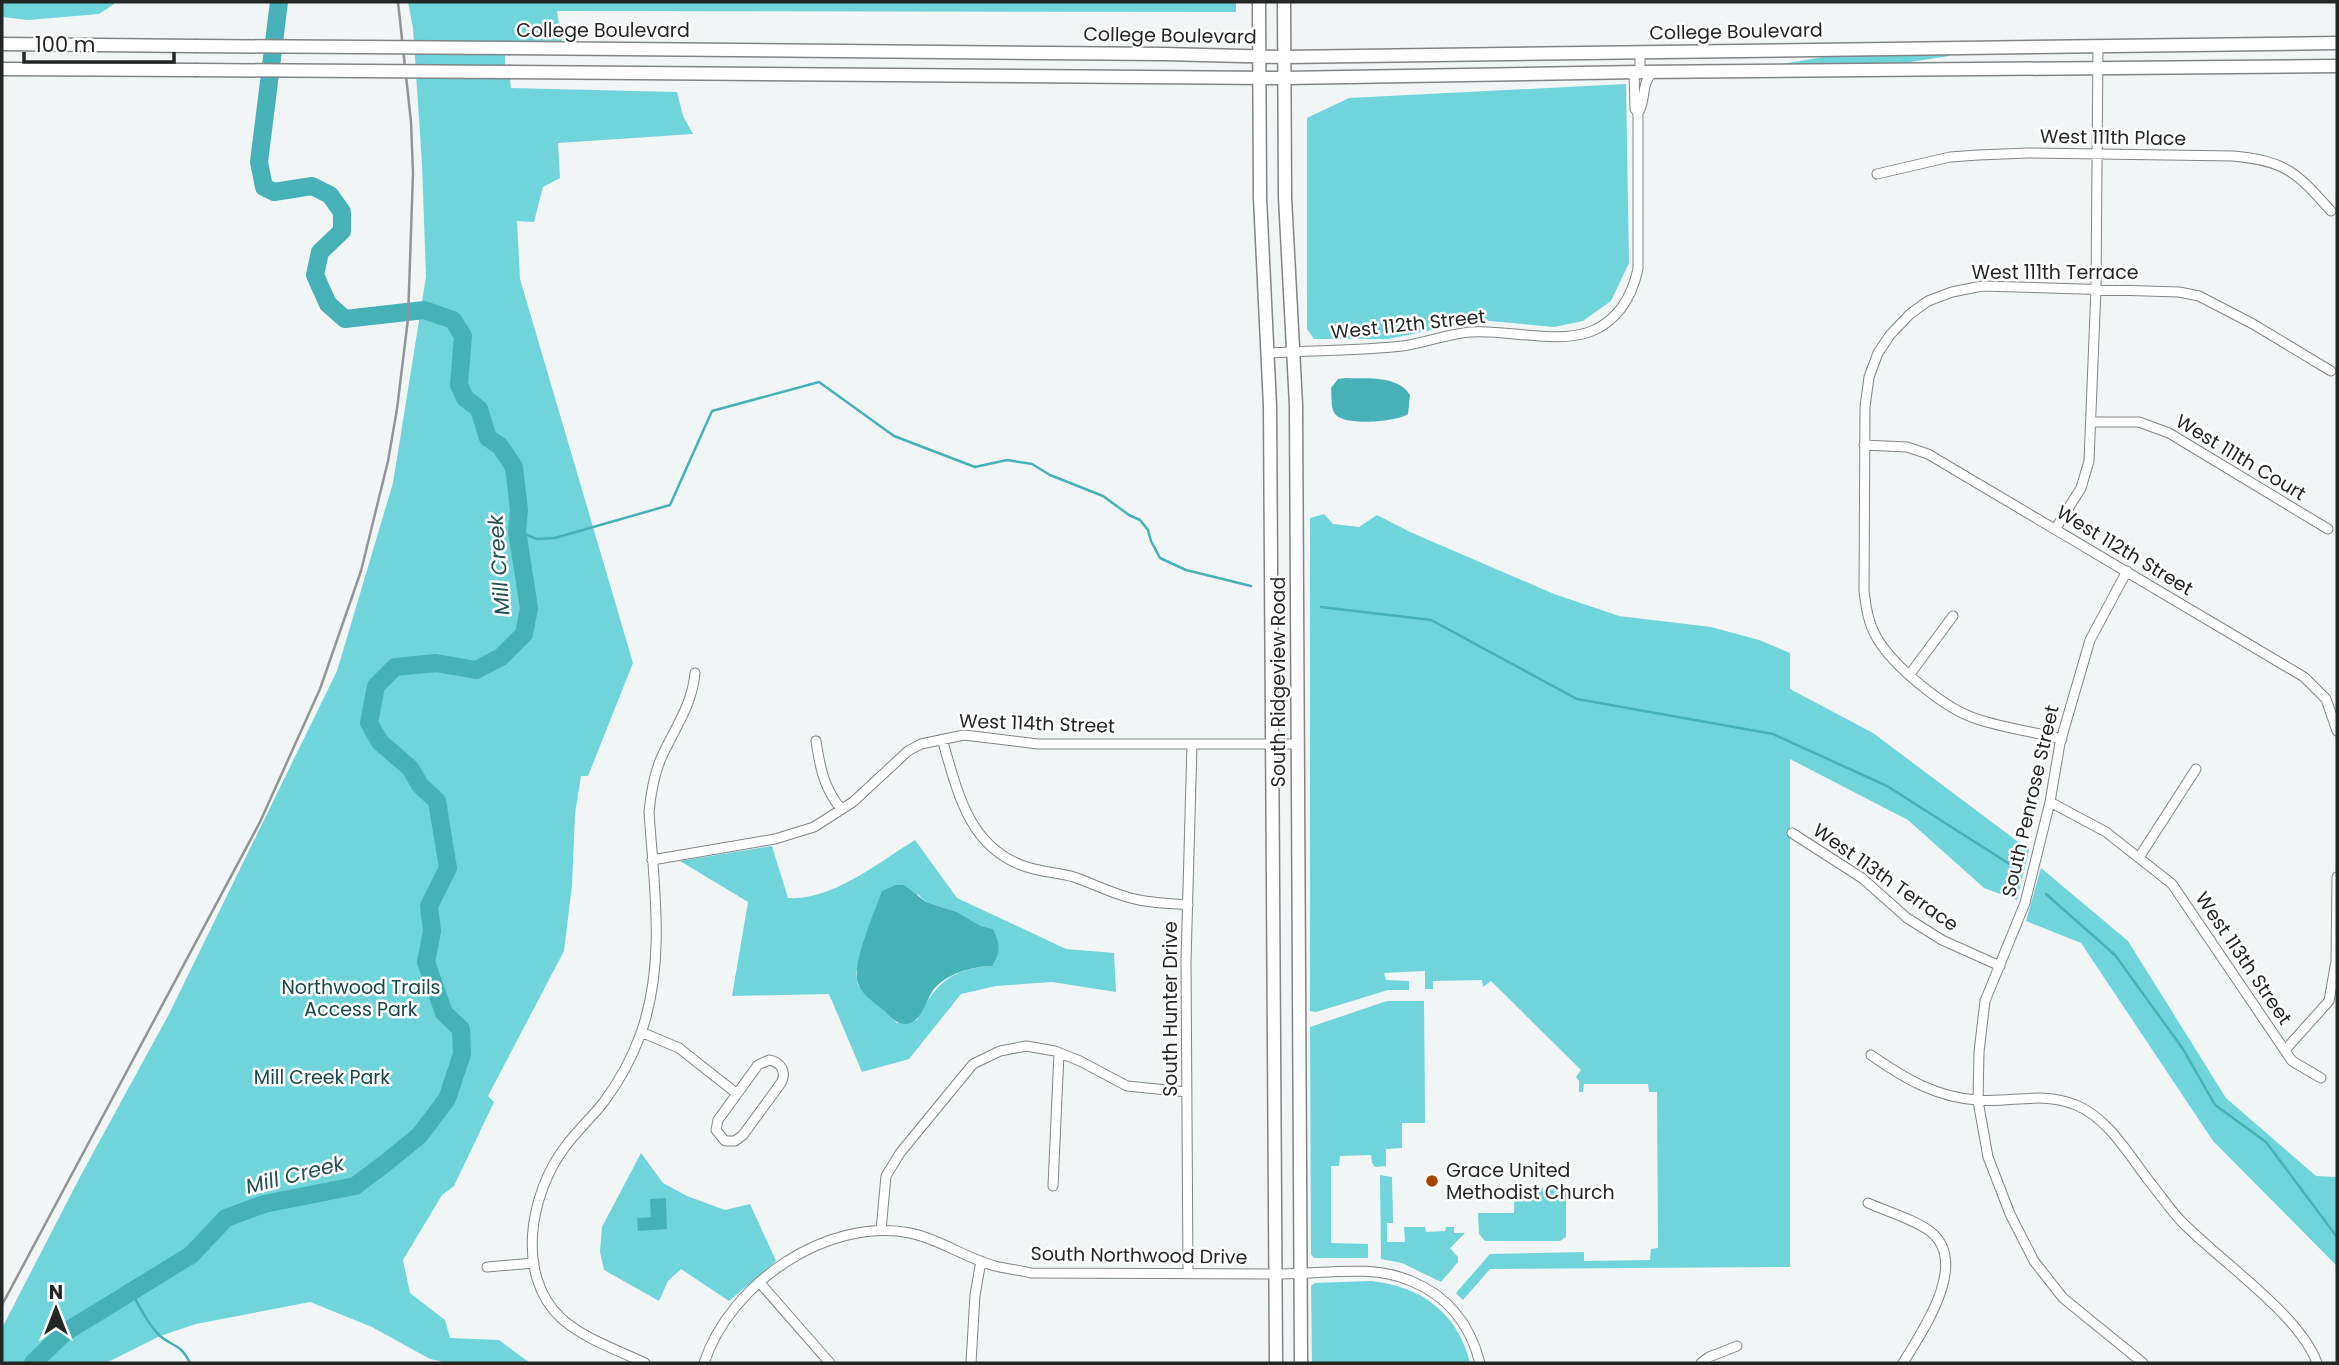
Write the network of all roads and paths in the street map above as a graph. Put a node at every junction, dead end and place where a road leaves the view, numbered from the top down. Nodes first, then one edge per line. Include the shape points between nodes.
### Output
1 (1259, 2) edge
2 (1284, 2) edge
3 (2337, 43) edge
4 (2, 44) edge
5 (2098, 46) junction
6 (1640, 52) junction
7 (1259, 57) junction
8 (1284, 57) junction
9 (2337, 66) edge
10 (2, 69) edge
11 (2098, 69) junction
12 (1642, 72) junction
13 (1260, 78) junction
14 (1285, 78) junction
15 (1638, 113) junction
16 (2097, 155) junction
17 (1877, 174) dead end
18 (2331, 211) dead end
19 (2095, 288) junction
20 (1294, 352) junction
21 (1269, 353) junction
22 (2331, 371) dead end
23 (2091, 422) junction
24 (1864, 445) junction
25 (2056, 528) junction
26 (2328, 529) dead end
27 (2127, 571) junction
28 (1953, 616) dead end
29 (695, 673) dead end
30 (1910, 674) junction
31 (2337, 731) edge
32 (942, 739) junction
33 (2062, 739) junction
34 (816, 741) dead end
35 (1192, 744) junction
36 (1272, 744) junction
37 (1298, 744) junction
38 (2196, 769) dead end
39 (2050, 803) junction
40 (841, 810) junction
41 (1792, 833) dead end
42 (2140, 856) junction
43 (652, 860) junction
44 (2337, 877) edge
45 (1188, 905) junction
46 (2000, 966) junction
47 (641, 1032) junction
48 (2285, 1050) junction
49 (1059, 1053) junction
50 (1871, 1055) dead end
51 (2320, 1078) dead end
52 (1187, 1092) junction
53 (736, 1093) junction
54 (1978, 1101) junction
55 (1053, 1186) dead end
56 (1868, 1203) dead end
57 (881, 1230) junction
58 (981, 1261) junction
59 (534, 1262) junction
60 (487, 1267) dead end
61 (1188, 1273) junction
62 (1275, 1274) junction
63 (1301, 1274) junction
64 (760, 1283) junction
65 (1737, 1346) dead end
66 (645, 1363) edge
67 (704, 1363) edge
68 (830, 1363) edge
69 (971, 1363) edge
70 (1276, 1363) edge
71 (1301, 1363) edge
72 (1480, 1363) edge
73 (1701, 1363) edge
74 (1903, 1363) edge
75 (2143, 1363) edge
76 (2316, 1363) edge

1 - 7 main road, South Ridgeview Road
2 - 8 main road, South Ridgeview Road
3 - 5 main road, College Boulevard
4 - 7 main road, College Boulevard, bridge
5 - 6 main road, College Boulevard
5 - 11 street
6 - 8 main road, College Boulevard
6 - 12 street
7 - 8 main road, College Boulevard
7 - 13 main road, South Ridgeview Road
8 - 14 main road, South Ridgeview Road
9 - 11 main road, College Boulevard
10 - 13 main road, College Boulevard, bridge
11 - 12 main road, College Boulevard
11 - 16 street
12 - 14 main road, College Boulevard
12 - 15 street
12 - 15 street via 1645,82
13 - 14 main road, College Boulevard
13 - 21 main road, South Ridgeview Road via 1260,198
14 - 20 main road, South Ridgeview Road
15 - 20 street, West 112th Street via 1635,282 1623,306 1602,325 1560,337 1468,332 1396,346
16 - 17 street, West 111th Place via 1950,157
16 - 18 street, West 111th Place via 2233,156 2275,163 2305,183
16 - 19 street
19 - 22 street, West 111th Terrace via 2199,296
19 - 23 street
19 - 24 street, West 111th Terrace via 1971,287 1920,306 1890,335 1873,366
20 - 21 street, West 112th Street
20 - 37 main road, South Ridgeview Road
21 - 36 main road, South Ridgeview Road
23 - 25 street via 2089,461 2081,488
23 - 26 street, West 111th Court via 2139,422 2169,433
24 - 25 street, West 112th Street via 1907,447 1928,454
24 - 30 street via 1866,613 1886,652
25 - 27 street, West 112th Street
27 - 31 street, West 112th Street via 2304,677 2326,699
27 - 33 street, South Penrose Street via 2090,640
28 - 30 street
29 - 43 street via 690,703 663,754 653,786 649,813
30 - 33 street via 1975,719
32 - 35 street, West 114th Street via 964,735 1038,744
32 - 40 street, West 114th Street via 908,751
32 - 45 street via 973,827 1007,859 1138,900
33 - 39 street, South Penrose Street
34 - 40 street via 822,775
35 - 36 street, West 114th Street
35 - 45 street, South Hunter Drive
36 - 37 street, West 114th Street
36 - 62 main road, South Ridgeview Road
37 - 63 main road, South Ridgeview Road
38 - 42 street
39 - 42 street, West 113th Street
39 - 46 street, South Penrose Street via 2025,903
40 - 43 street, West 114th Street via 814,827 775,839
41 - 46 street, West 113th Terrace via 1862,878 1907,918
42 - 48 street, West 113th Street via 2172,884
43 - 47 street via 657,954
44 - 48 street via 2336,961 2329,1001
45 - 52 street, South Hunter Drive
46 - 54 street, South Penrose Street via 1985,1001
47 - 53 street via 678,1048
47 - 59 street via 618,1081 551,1168 535,1218
48 - 51 street, West 113th Street via 2292,1061
49 - 52 street via 1127,1086
49 - 55 street
49 - 57 street via 1026,1046 1000,1051 973,1064 886,1176
50 - 54 street via 1909,1081 1940,1094
52 - 61 street, South Hunter Drive
53 - 53 street via 761,1062 774,1061 782,1068 781,1083 743,1135 730,1142 718,1135 716,1125
54 - 75 street, South Penrose Street via 1988,1157 2034,1261 2063,1298
54 - 76 street via 2053,1098 2079,1106 2101,1121 2181,1222 2293,1324 2311,1347
56 - 74 street via 1933,1233 1944,1253 1941,1294
57 - 58 street, South Northwood Drive via 939,1242
57 - 64 street, South Northwood Drive via 816,1245
58 - 61 street, South Northwood Drive via 1031,1273
58 - 69 street
59 - 60 street
59 - 66 street via 547,1301 561,1318
61 - 62 street, South Northwood Drive
62 - 63 street, South Northwood Drive
62 - 70 main road, South Ridgeview Road
63 - 71 main road, South Ridgeview Road
63 - 72 street, South Northwood Drive via 1374,1272 1409,1280 1441,1296 1471,1336
64 - 67 street, South Northwood Drive via 731,1312
64 - 68 street
65 - 73 street

